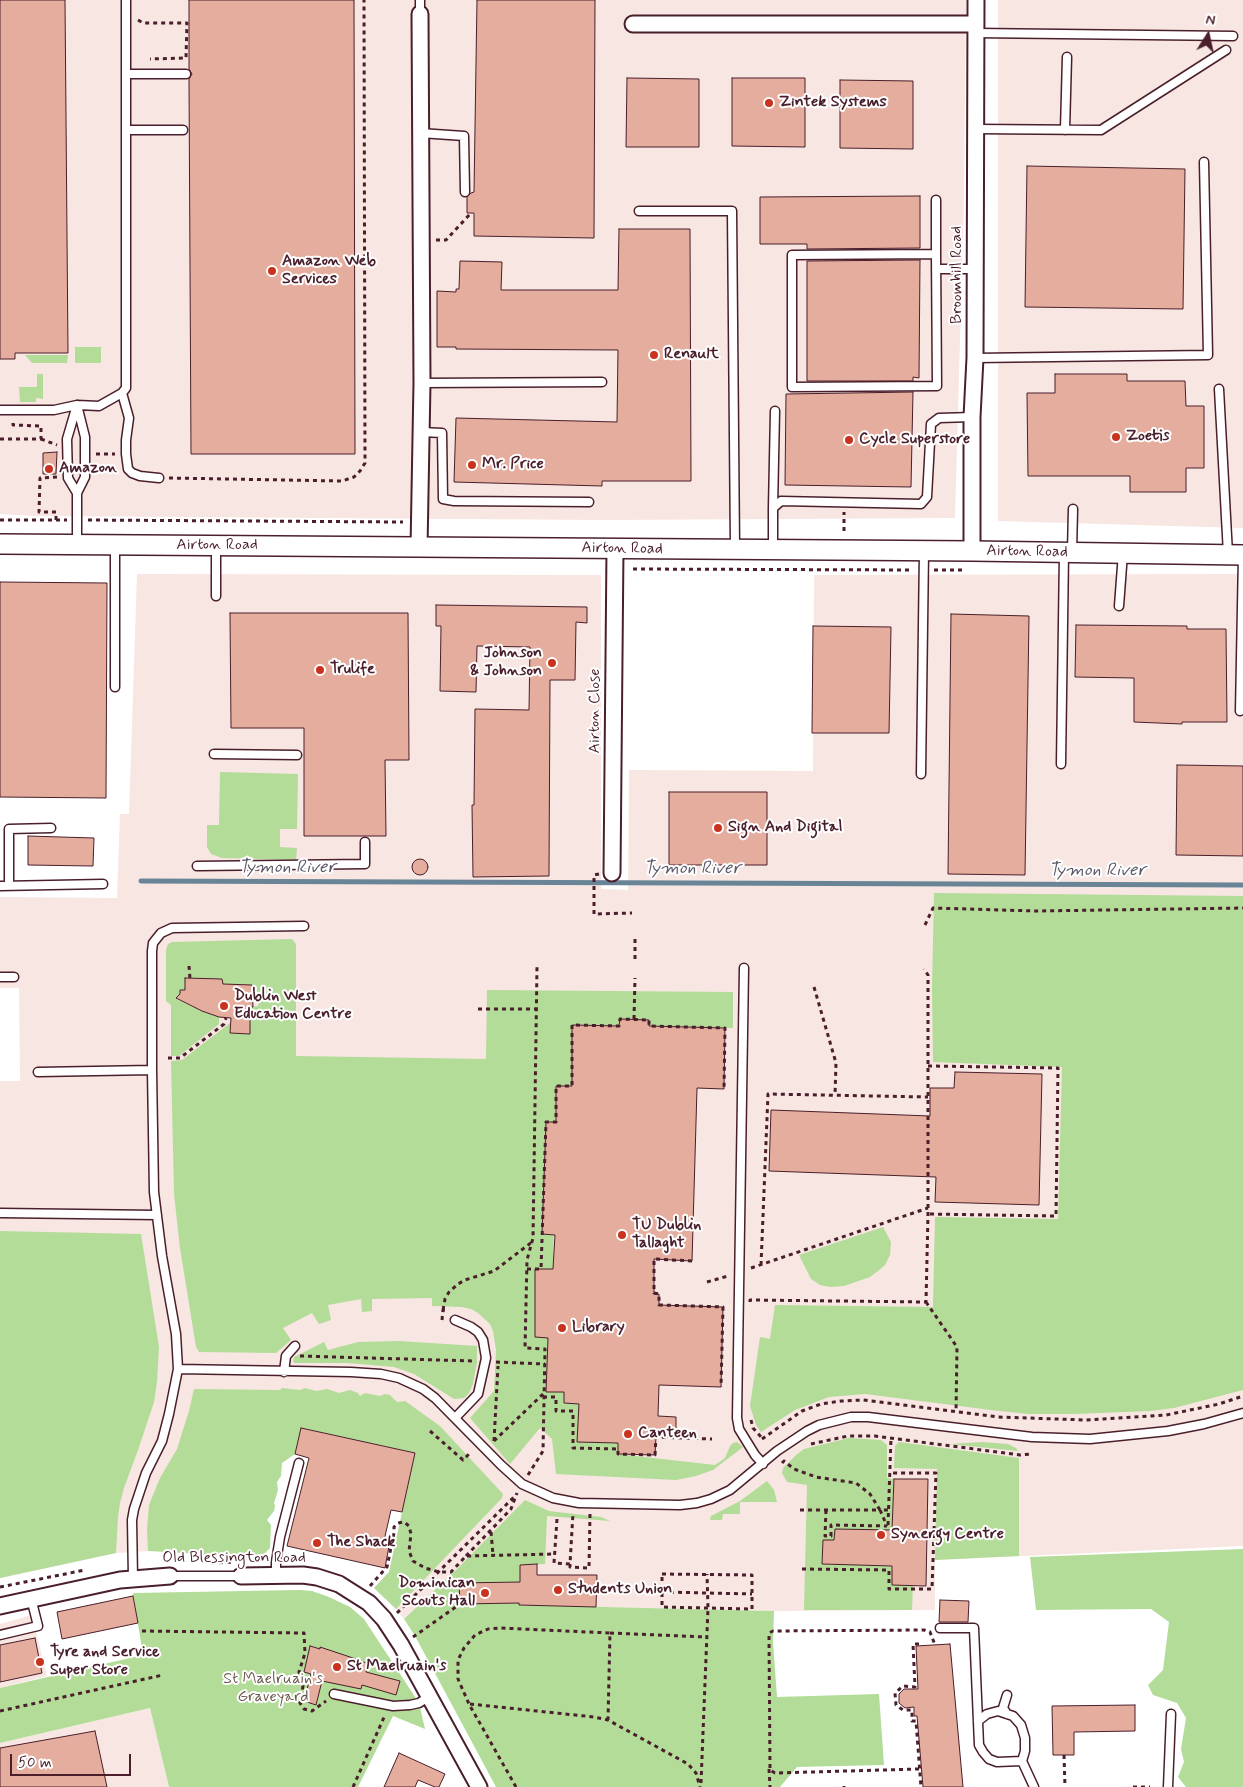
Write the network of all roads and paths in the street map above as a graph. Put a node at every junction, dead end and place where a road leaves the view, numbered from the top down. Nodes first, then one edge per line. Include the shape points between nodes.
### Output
1 (126, 0) edge
2 (364, 0) edge
3 (976, 0) edge
4 (420, 7) edge
5 (136, 16) dead end
6 (633, 24) dead end
7 (975, 28) junction
8 (1233, 36) dead end
9 (1226, 50) dead end
10 (1067, 56) dead end
11 (150, 59) dead end
12 (126, 74) junction
13 (186, 74) dead end
14 (975, 129) junction
15 (126, 130) junction
16 (182, 130) dead end
17 (1065, 130) junction
18 (420, 133) junction
19 (1204, 162) dead end
20 (465, 192) dead end
21 (936, 200) dead end
22 (639, 211) dead end
23 (471, 213) dead end
24 (421, 240) junction
25 (936, 254) junction
26 (936, 269) junction
27 (975, 269) junction
28 (975, 358) junction
29 (602, 382) dead end
30 (422, 383) junction
31 (1219, 389) dead end
32 (122, 393) junction
33 (77, 406) junction
34 (0, 410) edge
35 (13, 410) junction
36 (775, 411) dead end
37 (972, 417) junction
38 (421, 432) junction
39 (41, 439) junction
40 (0, 440) edge
41 (58, 446) dead end
42 (59, 474) dead end
43 (159, 478) joint
44 (77, 493) junction
45 (588, 502) dead end
46 (773, 508) junction
47 (1073, 508) dead end
48 (0, 520) edge
49 (56, 520) junction
50 (78, 520) junction
51 (403, 522) dead end
52 (0, 544) edge
53 (77, 545) junction
54 (115, 546) junction
55 (216, 546) junction
56 (419, 548) junction
57 (615, 549) junction
58 (735, 550) junction
59 (773, 550) junction
60 (924, 551) junction
61 (972, 551) junction
62 (1068, 553) junction
63 (1123, 553) junction
64 (1238, 555) edge
65 (633, 569) dead end
66 (924, 570) junction
67 (973, 570) dead end
68 (216, 596) dead end
69 (1120, 606) dead end
70 (114, 687) dead end
71 (1240, 711) dead end
72 (214, 754) dead end
73 (297, 755) dead end
74 (1061, 764) dead end
75 (921, 774) dead end
76 (51, 828) dead end
77 (366, 842) dead end
78 (197, 866) dead end
79 (612, 873) dead end
80 (594, 875) dead end
81 (103, 884) dead end
82 (0, 886) edge
83 (9, 886) junction
84 (1243, 908) edge
85 (632, 913) dead end
86 (925, 925) dead end
87 (304, 926) dead end
88 (635, 936) dead end
89 (635, 960) dead end
90 (189, 966) dead end
91 (537, 967) dead end
92 (744, 968) dead end
93 (924, 970) dead end
94 (0, 977) edge
95 (14, 977) dead end
96 (190, 978) dead end
97 (635, 978) dead end
98 (814, 987) dead end
99 (478, 1009) dead end
100 (537, 1009) junction
101 (226, 1018) dead end
102 (634, 1019) junction
103 (168, 1058) dead end
104 (928, 1066) junction
105 (152, 1070) junction
106 (38, 1072) dead end
107 (724, 1089) dead end
108 (834, 1095) junction
109 (928, 1097) junction
110 (928, 1208) junction
111 (0, 1213) edge
112 (928, 1214) junction
113 (157, 1215) junction
114 (532, 1242) junction
115 (692, 1261) dead end
116 (762, 1265) junction
117 (527, 1269) junction
118 (739, 1272) junction
119 (707, 1282) dead end
120 (750, 1300) dead end
121 (926, 1302) junction
122 (443, 1310) dead end
123 (455, 1320) dead end
124 (295, 1346) dead end
125 (300, 1356) dead end
126 (477, 1362) dead end
127 (544, 1364) junction
128 (178, 1369) junction
129 (284, 1372) junction
130 (721, 1386) dead end
131 (543, 1395) junction
132 (1243, 1396) edge
133 (956, 1411) junction
134 (1243, 1412) edge
135 (456, 1417) junction
136 (954, 1428) junction
137 (430, 1431) dead end
138 (891, 1438) junction
139 (712, 1439) dead end
140 (759, 1441) dead end
141 (809, 1444) dead end
142 (470, 1453) dead end
143 (1031, 1454) dead end
144 (788, 1456) dead end
145 (784, 1461) junction
146 (299, 1462) dead end
147 (763, 1464) junction
148 (780, 1465) dead end
149 (890, 1473) junction
150 (536, 1478) dead end
151 (800, 1510) dead end
152 (826, 1510) junction
153 (880, 1510) junction
154 (888, 1510) junction
155 (573, 1512) dead end
156 (590, 1514) dead end
157 (556, 1519) dead end
158 (888, 1526) junction
159 (490, 1532) junction
160 (555, 1554) junction
161 (493, 1555) junction
162 (466, 1556) junction
163 (570, 1564) junction
164 (802, 1569) dead end
165 (88, 1570) dead end
166 (439, 1572) junction
167 (707, 1574) junction
168 (276, 1575) junction
169 (170, 1576) joint
170 (241, 1576) joint
171 (132, 1578) junction
172 (0, 1587) edge
173 (368, 1589) dead end
174 (662, 1592) junction
175 (708, 1593) junction
176 (752, 1594) junction
177 (31, 1598) junction
178 (460, 1604) dead end
179 (0, 1606) edge
180 (708, 1608) junction
181 (395, 1616) dead end
182 (940, 1628) dead end
183 (142, 1631) dead end
184 (610, 1633) junction
185 (0, 1635) edge
186 (707, 1637) junction
187 (411, 1639) dead end
188 (919, 1644) dead end
189 (935, 1645) dead end
190 (163, 1675) dead end
191 (334, 1694) joint
192 (1007, 1695) dead end
193 (430, 1696) junction
194 (469, 1704) junction
195 (389, 1705) junction
196 (0, 1711) edge
197 (1007, 1714) junction
198 (1171, 1714) dead end
199 (608, 1720) junction
200 (978, 1721) junction
201 (1064, 1755) dead end
202 (1022, 1760) junction
203 (769, 1768) junction
204 (919, 1769) junction
205 (776, 1773) junction
206 (770, 1782) junction
207 (352, 1787) edge
208 (479, 1787) edge
209 (516, 1787) edge
210 (700, 1787) edge
211 (770, 1787) edge
212 (920, 1787) edge
213 (1034, 1787) edge
214 (1065, 1787) edge
215 (1133, 1787) edge
216 (1150, 1787) edge
217 (1168, 1787) edge

1 - 12 lane
2 - 43 path via 365,463 354,477 342,481
3 - 7 street, Broomhill Road
4 - 18 street
5 - 11 path via 143,23 186,23 186,58
6 - 7 street
7 - 8 lane
7 - 14 street, Broomhill Road
9 - 17 lane via 1101,130
10 - 17 lane
12 - 13 lane
12 - 15 lane
14 - 17 lane
14 - 27 street, Broomhill Road
15 - 16 lane
15 - 32 lane via 126,388
18 - 20 lane via 464,136
18 - 24 street
19 - 28 lane via 1208,355
21 - 25 lane
22 - 58 lane via 732,211
23 - 24 path via 446,240
24 - 30 street
25 - 26 lane
25 - 26 lane via 792,255 792,387 937,386
26 - 27 lane
27 - 28 street, Broomhill Road
28 - 37 street, Broomhill Road
29 - 30 lane
30 - 38 street
31 - 64 lane
32 - 33 lane via 100,406
32 - 43 lane via 129,418 126,440 128,469 140,476
33 - 35 lane via 54,410
33 - 44 lane via 85,437 86,477
33 - 44 lane via 67,439 67,456 68,478
34 - 35 lane
35 - 39 path via 13,425 41,426
36 - 46 lane
37 - 46 lane via 939,418 931,424 927,497 921,504 781,501
37 - 61 street, Broomhill Road
38 - 45 lane via 442,433 443,499
38 - 56 street
39 - 40 path
39 - 41 path
42 - 49 path via 54,478 40,478 39,512 56,512
44 - 50 lane
46 - 59 lane
47 - 62 lane
48 - 49 path
49 - 50 path
50 - 51 path
50 - 53 lane
52 - 53 street, Airton Road
53 - 54 street, Airton Road
54 - 55 street, Airton Road
54 - 70 lane
55 - 56 street, Airton Road
55 - 68 lane
56 - 57 street, Airton Road
57 - 58 street, Airton Road
57 - 79 street, Airton Close
58 - 59 street, Airton Road
59 - 60 street, Airton Road
60 - 61 street, Airton Road
60 - 66 lane
61 - 62 street, Airton Road
62 - 63 street, Airton Road
62 - 74 lane
63 - 64 street, Airton Road
63 - 69 lane
64 - 71 lane
65 - 66 path
66 - 67 path
66 - 75 lane
72 - 73 lane
76 - 83 lane via 10,829
77 - 78 lane via 365,864
80 - 85 path via 594,914
81 - 83 lane
82 - 83 lane
84 - 86 path via 1035,911 933,908
87 - 105 lane via 172,928 161,933 153,943 152,951
88 - 89 path
90 - 96 path
91 - 100 path
92 - 118 lane
93 - 104 path via 928,975
94 - 95 lane
97 - 102 path
98 - 108 path via 836,1063
99 - 100 path
100 - 114 path
101 - 103 path via 224,1024 180,1058
102 - 107 path via 650,1020 649,1026 726,1028
102 - 117 path via 620,1019 619,1026 572,1025 572,1086 556,1086 556,1122 546,1122 541,1269
104 - 109 path
104 - 112 path via 1058,1068 1056,1216
105 - 106 lane
105 - 113 lane
108 - 109 path
108 - 116 path via 768,1094
109 - 110 path
110 - 112 path
110 - 116 path
111 - 113 lane
112 - 121 path
113 - 128 lane
114 - 117 path
114 - 122 path via 494,1272 458,1284 445,1299
115 - 130 path via 654,1260 654,1294 659,1294 659,1305 723,1307
116 - 118 path
117 - 127 path via 525,1348 545,1349
118 - 119 path
118 - 147 lane via 738,1423
120 - 121 path
121 - 133 path via 957,1347
123 - 135 lane via 478,1332 486,1358 478,1394
124 - 129 lane via 286,1356
125 - 126 path
127 - 131 path
127 - 131 path via 496,1362 494,1441
128 - 129 lane
128 - 171 lane via 162,1441 134,1508
129 - 135 lane via 351,1372 399,1378 423,1389
131 - 139 path via 556,1398 556,1411 573,1411 573,1448 618,1449 618,1454 655,1455 656,1437
131 - 150 path via 544,1452 529,1473
132 - 133 path via 1166,1415 1086,1420 1045,1420
133 - 136 path
133 - 140 path via 863,1400 821,1404 802,1411
134 - 136 lane via 1168,1431 1090,1438 1032,1437
135 - 147 lane via 522,1484 566,1501 657,1505 697,1503 730,1490
136 - 147 lane via 851,1417 806,1431
137 - 142 path via 463,1460
138 - 141 path via 848,1436
138 - 143 path
138 - 149 path
144 - 145 path
145 - 148 path
145 - 153 path via 794,1469 816,1477 856,1483 870,1494
146 - 168 lane via 280,1537
149 - 154 path
149 - 164 path via 936,1473 932,1589 889,1589 889,1570
151 - 152 path
152 - 153 path
152 - 158 path via 825,1536 831,1536 831,1525
153 - 154 path
153 - 158 path
154 - 158 path
155 - 163 path
156 - 163 path via 589,1568 570,1567
157 - 160 path
159 - 161 path
159 - 162 path
159 - 166 path via 511,1509 517,1493
160 - 161 path
160 - 163 path via 554,1563
161 - 162 path
162 - 166 path via 451,1572
165 - 172 path
166 - 173 path via 414,1561 409,1551 409,1526 398,1522 394,1527 386,1569
166 - 181 path
167 - 174 path via 662,1574
167 - 175 path
167 - 176 path via 752,1575
168 - 170 street, Old Blessington Road
168 - 193 street, Old Blessington Road via 303,1575 328,1580 369,1603 384,1619
169 - 170 lane, Old Blessington Road
169 - 171 street, Old Blessington Road
171 - 177 street, Old Blessington Road
174 - 175 path
174 - 180 path via 662,1607
175 - 176 path
175 - 180 path
176 - 180 path via 752,1609
177 - 179 street, Old Blessington Road
177 - 185 lane via 38,1626
178 - 187 path
180 - 186 path
182 - 200 lane via 974,1628
183 - 191 path via 304,1633 305,1653 299,1672 303,1686 300,1703 304,1709 312,1711
184 - 186 path
184 - 194 path via 500,1628 475,1635 464,1648 457,1670 460,1688
184 - 199 path
186 - 210 path
188 - 204 path via 913,1644 915,1686 903,1686 896,1693 896,1705 903,1710 912,1710 912,1721 916,1721
189 - 203 path via 930,1632 924,1630 769,1633
190 - 196 path
191 - 195 lane
192 - 197 lane via 1003,1708
193 - 195 lane via 410,1706
193 - 208 street, Old Blessington Road
194 - 199 path
194 - 209 path
195 - 207 path
197 - 200 lane via 998,1711
197 - 202 lane via 1021,1726 1025,1738
198 - 217 lane
199 - 210 path via 688,1764 696,1773
200 - 202 lane via 979,1745 989,1759 997,1762
201 - 214 path
202 - 213 lane
203 - 205 path
203 - 206 path
204 - 205 path
204 - 212 path
205 - 206 path
206 - 211 path
215 - 216 path

